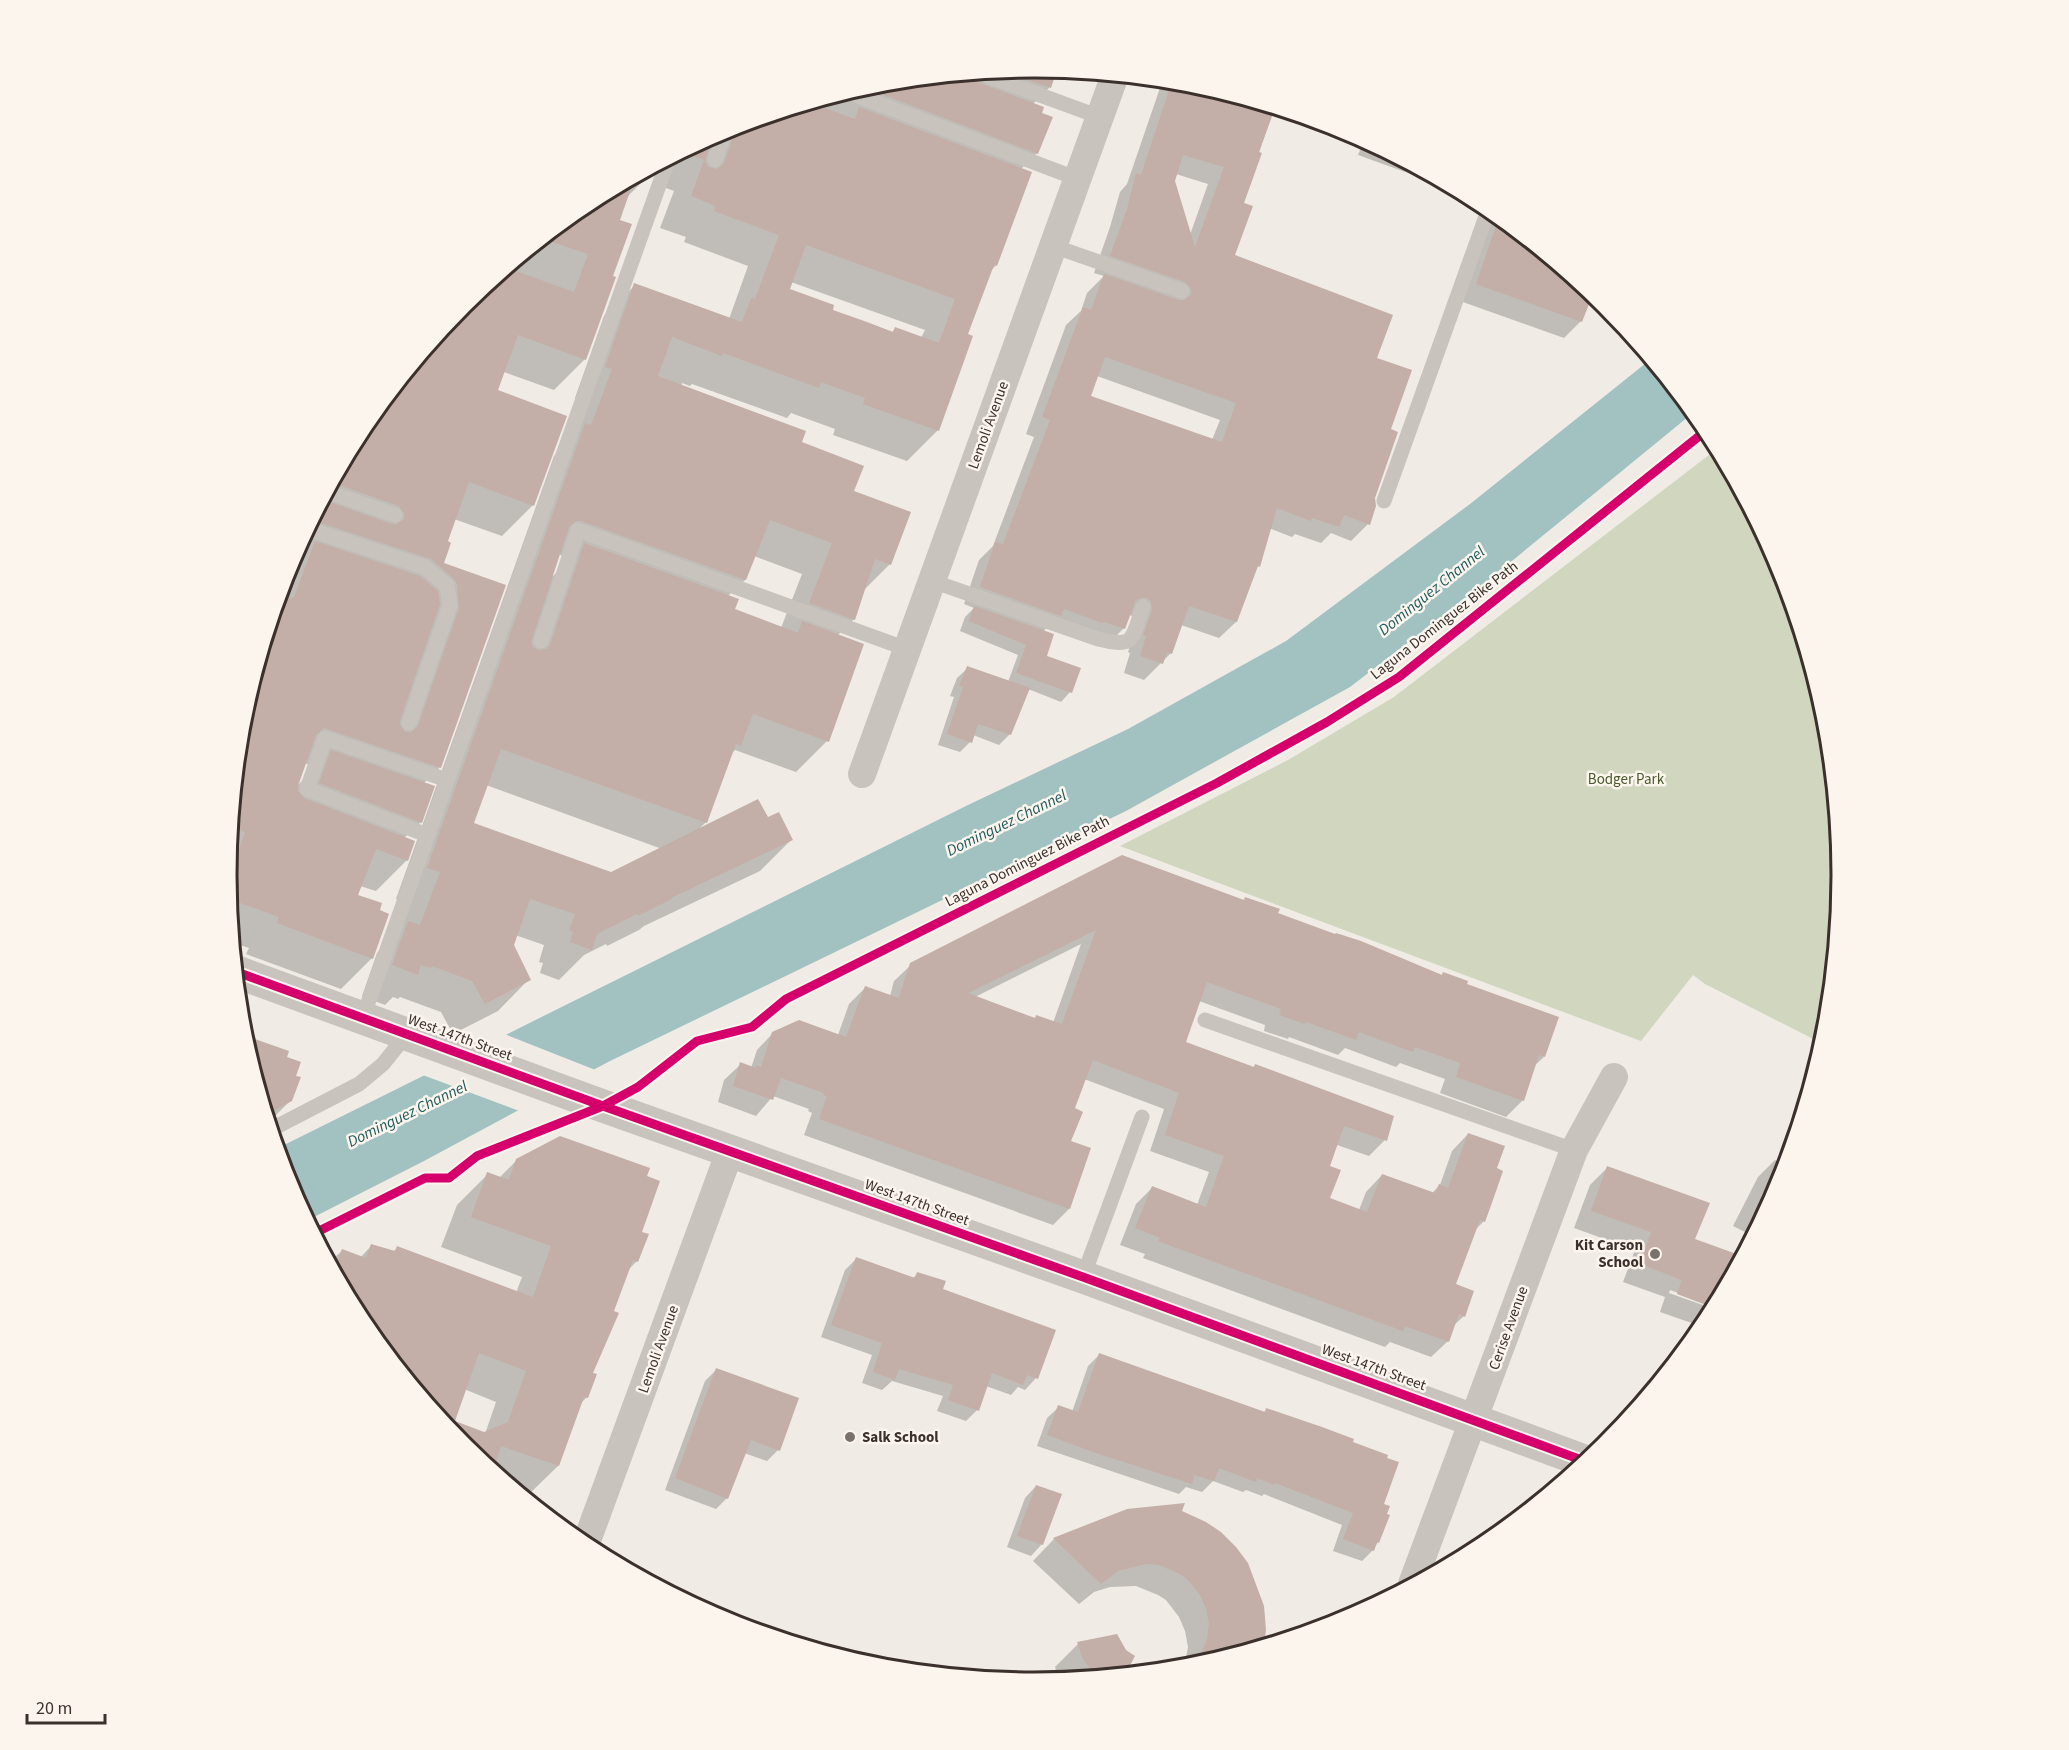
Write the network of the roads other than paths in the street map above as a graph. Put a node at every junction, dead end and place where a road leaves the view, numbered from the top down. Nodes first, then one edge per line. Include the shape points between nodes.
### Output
1 (997, 79) edge
2 (1112, 82) edge
3 (862, 97) edge
4 (1100, 117) junction
5 (722, 143) edge
6 (716, 160) dead end
7 (665, 169) edge
8 (1078, 179) junction
9 (1485, 218) edge
10 (1053, 246) junction
11 (1182, 291) dead end
12 (334, 494) edge
13 (1384, 501) dead end
14 (395, 515) dead end
15 (316, 531) edge
16 (932, 581) junction
17 (1143, 607) dead end
18 (541, 641) dead end
19 (907, 649) junction
20 (409, 723) dead end
21 (862, 774) dead end
22 (447, 780) junction
23 (427, 835) junction
24 (244, 974) edge
25 (363, 1017) junction
26 (1205, 1020) dead end
27 (407, 1034) junction
28 (1614, 1077) dead end
29 (1142, 1117) dead end
30 (278, 1126) edge
31 (1574, 1150) junction
32 (730, 1151) junction
33 (1083, 1277) junction
34 (1473, 1420) junction
35 (1578, 1458) edge
36 (589, 1536) edge
37 (1416, 1574) edge

1 - 4 lane
2 - 4 street, Lemoli Avenue
3 - 8 lane
4 - 8 street, Lemoli Avenue
5 - 6 lane
7 - 22 lane
8 - 10 street, Lemoli Avenue
9 - 13 lane
10 - 11 lane
10 - 16 street, Lemoli Avenue
12 - 14 lane
15 - 20 lane via 425,567 447,586 450,605
16 - 17 lane via 1117,644 1131,639
16 - 19 street, Lemoli Avenue
18 - 19 lane via 578,530
19 - 21 street, Lemoli Avenue
22 - 23 lane
22 - 23 lane via 325,738 307,789
23 - 25 lane
24 - 25 street, West 147th Street
25 - 27 street, West 147th Street
26 - 31 lane
27 - 30 lane via 383,1065 359,1084
27 - 32 street, West 147th Street
28 - 31 street, Cerise Avenue
29 - 33 lane
31 - 34 street, Cerise Avenue
32 - 33 street, West 147th Street
32 - 36 street, Lemoli Avenue
33 - 34 street, West 147th Street
34 - 35 street, West 147th Street
34 - 37 street, Cerise Avenue

